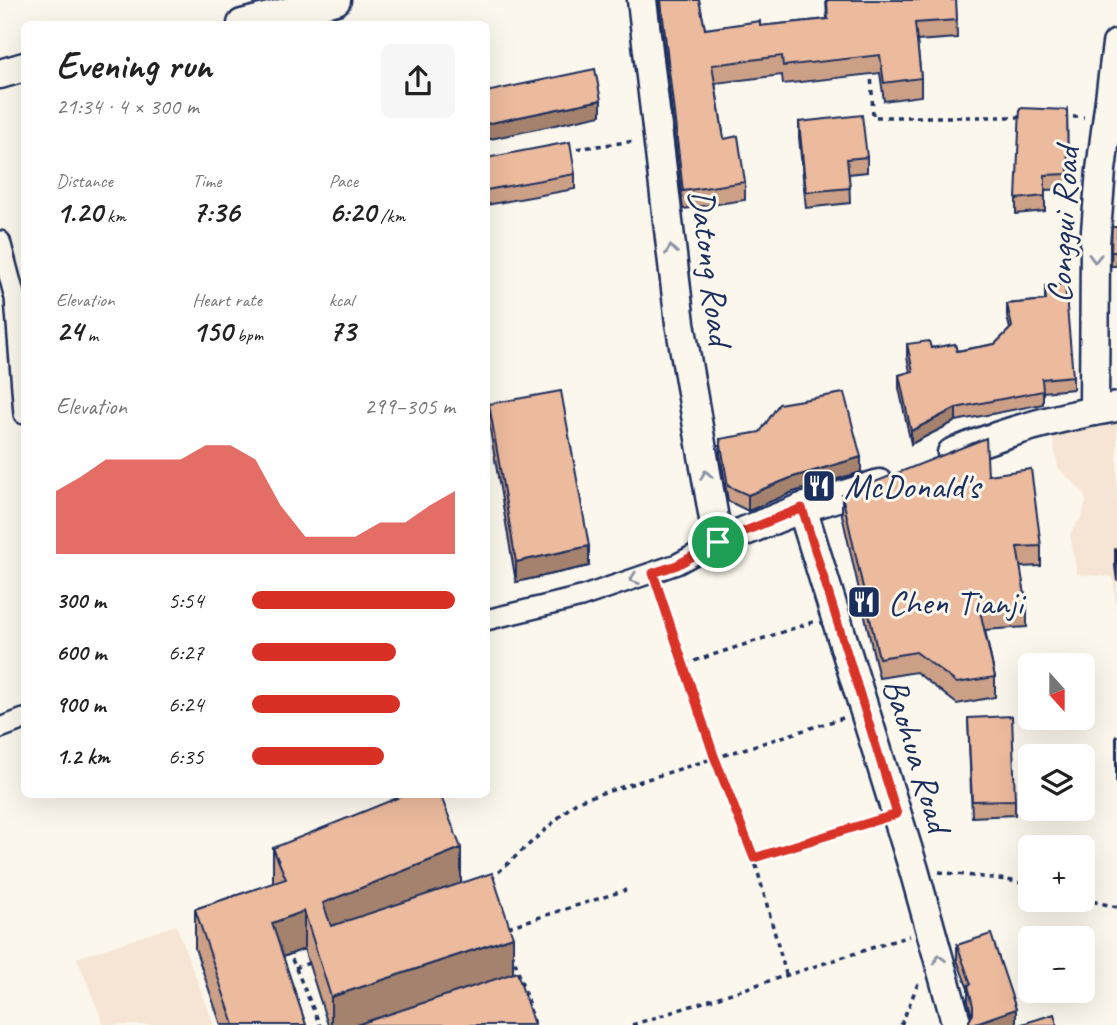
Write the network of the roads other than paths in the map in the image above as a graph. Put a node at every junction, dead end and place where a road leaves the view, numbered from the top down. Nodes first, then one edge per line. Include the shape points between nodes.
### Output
1 (336, 0) edge
2 (642, 0) edge
3 (255, 21) edge
4 (1117, 44) edge
5 (21, 68) edge
6 (0, 74) edge
7 (0, 241) edge
8 (8, 297) edge
9 (21, 392) edge
10 (1105, 409) edge
11 (802, 508) junction
12 (718, 542) junction
13 (490, 619) edge
14 (21, 720) edge
15 (0, 729) edge
16 (957, 1025) edge

1 - 3 street
12 -> 2 street, Datong Road via 680,323
4 -> 10 street, Conggui Road via 1096,243
5 - 6 street
7 - 8 street
8 - 9 street
10 - 11 street via 980,442 875,486
11 - 12 street
16 -> 11 street, Baohua Road
12 -> 13 street via 677,565 581,597
14 - 15 street

